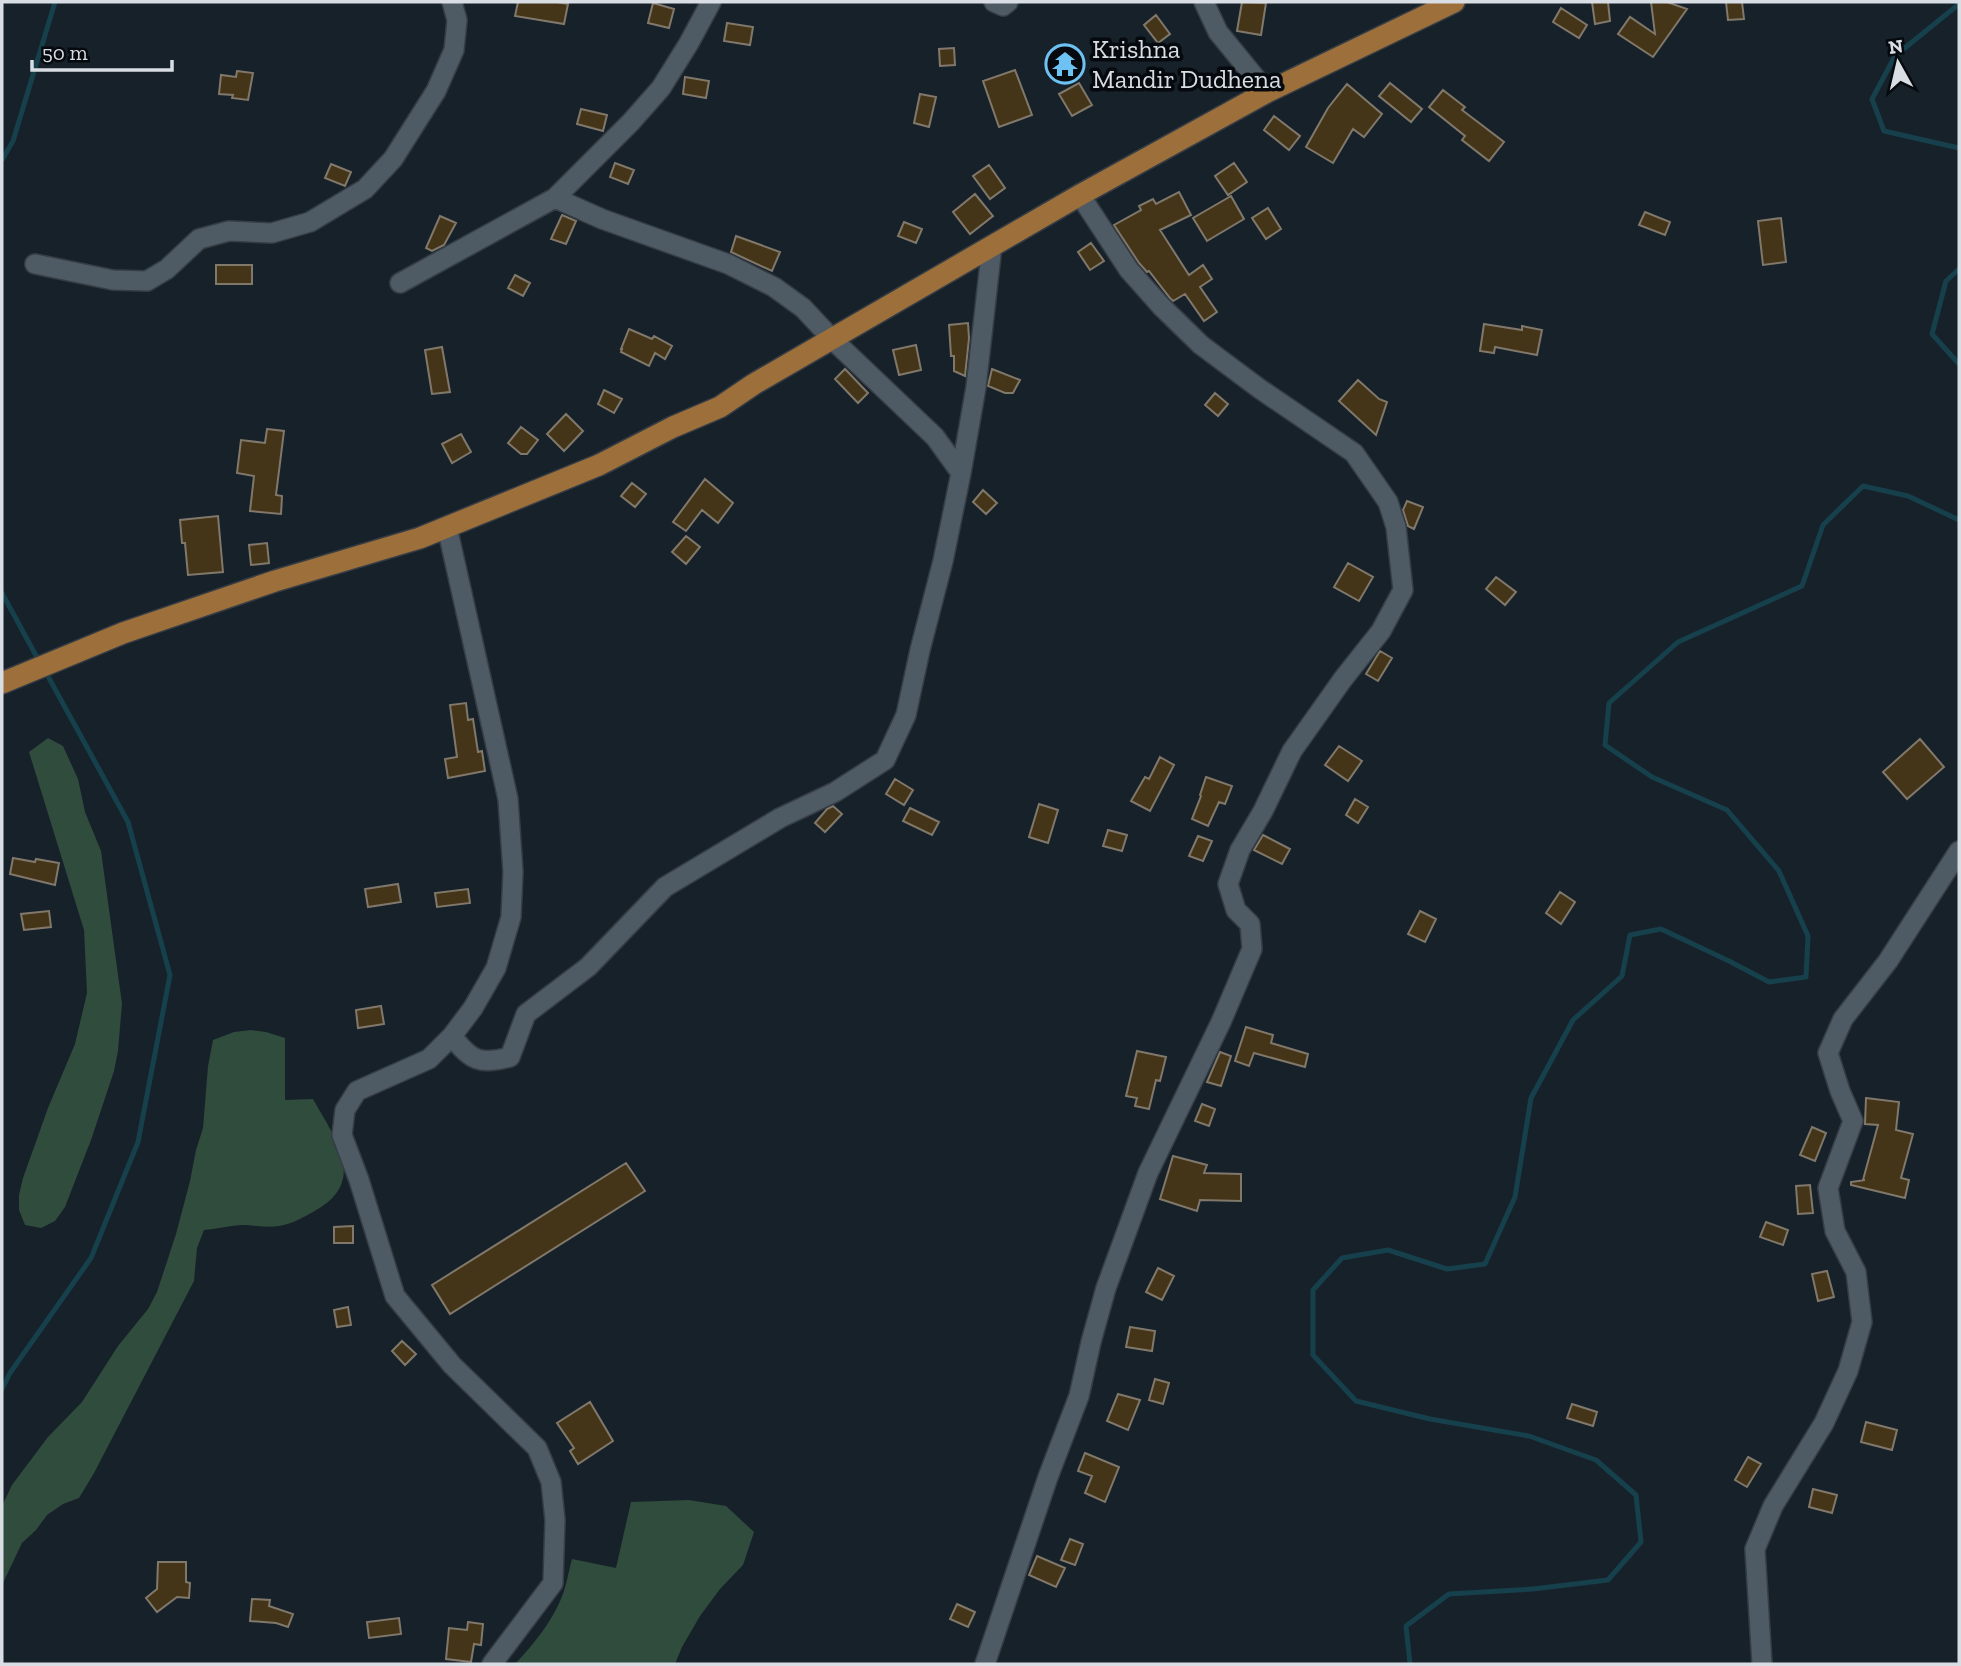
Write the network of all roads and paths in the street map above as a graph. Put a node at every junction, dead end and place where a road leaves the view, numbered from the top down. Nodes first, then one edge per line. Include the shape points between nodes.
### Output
1 (452, 2) edge
2 (711, 2) edge
3 (994, 2) edge
4 (1009, 2) edge
5 (1203, 2) edge
6 (1454, 2) edge
7 (1267, 92) junction
8 (1080, 195) junction
9 (555, 198) junction
10 (992, 246) junction
11 (35, 264) dead end
12 (400, 283) dead end
13 (832, 339) junction
14 (961, 473) junction
15 (447, 527) junction
16 (2, 684) edge
17 (1959, 851) edge
18 (452, 1036) junction
19 (492, 1664) edge
20 (985, 1664) edge
21 (1762, 1664) edge

1 - 11 street via 457,20 454,50 436,91 393,159 365,190 310,222 272,233 229,231 199,239 148,281 113,280
2 - 9 street via 661,88
3 - 4 street via 1003,6
5 - 7 street via 1218,32
6 - 7 main road
7 - 8 main road
8 - 10 main road
8 - 20 street via 1129,270 1201,345 1354,453 1388,502 1404,590 1381,632 1292,751 1240,850 1228,884 1236,910 1250,924 1252,949 1148,1173 1107,1288 1079,1396
9 - 12 street
9 - 13 street via 751,275 803,308
10 - 13 main road
10 - 14 street
13 - 14 street via 935,437
13 - 15 main road via 720,407 599,465
14 - 18 street via 906,715 885,760 664,887 588,967 526,1014 510,1057 479,1060
15 - 16 main road via 123,633
15 - 18 street via 508,799 513,872 510,917 496,968
17 - 21 street via 1888,961 1843,1020 1828,1053 1853,1121 1828,1188 1835,1231 1856,1272 1862,1322 1848,1371 1824,1423 1773,1506 1755,1549
18 - 19 street via 429,1059 357,1091 345,1110 342,1135 395,1296 452,1365 537,1448 551,1482 553,1583

